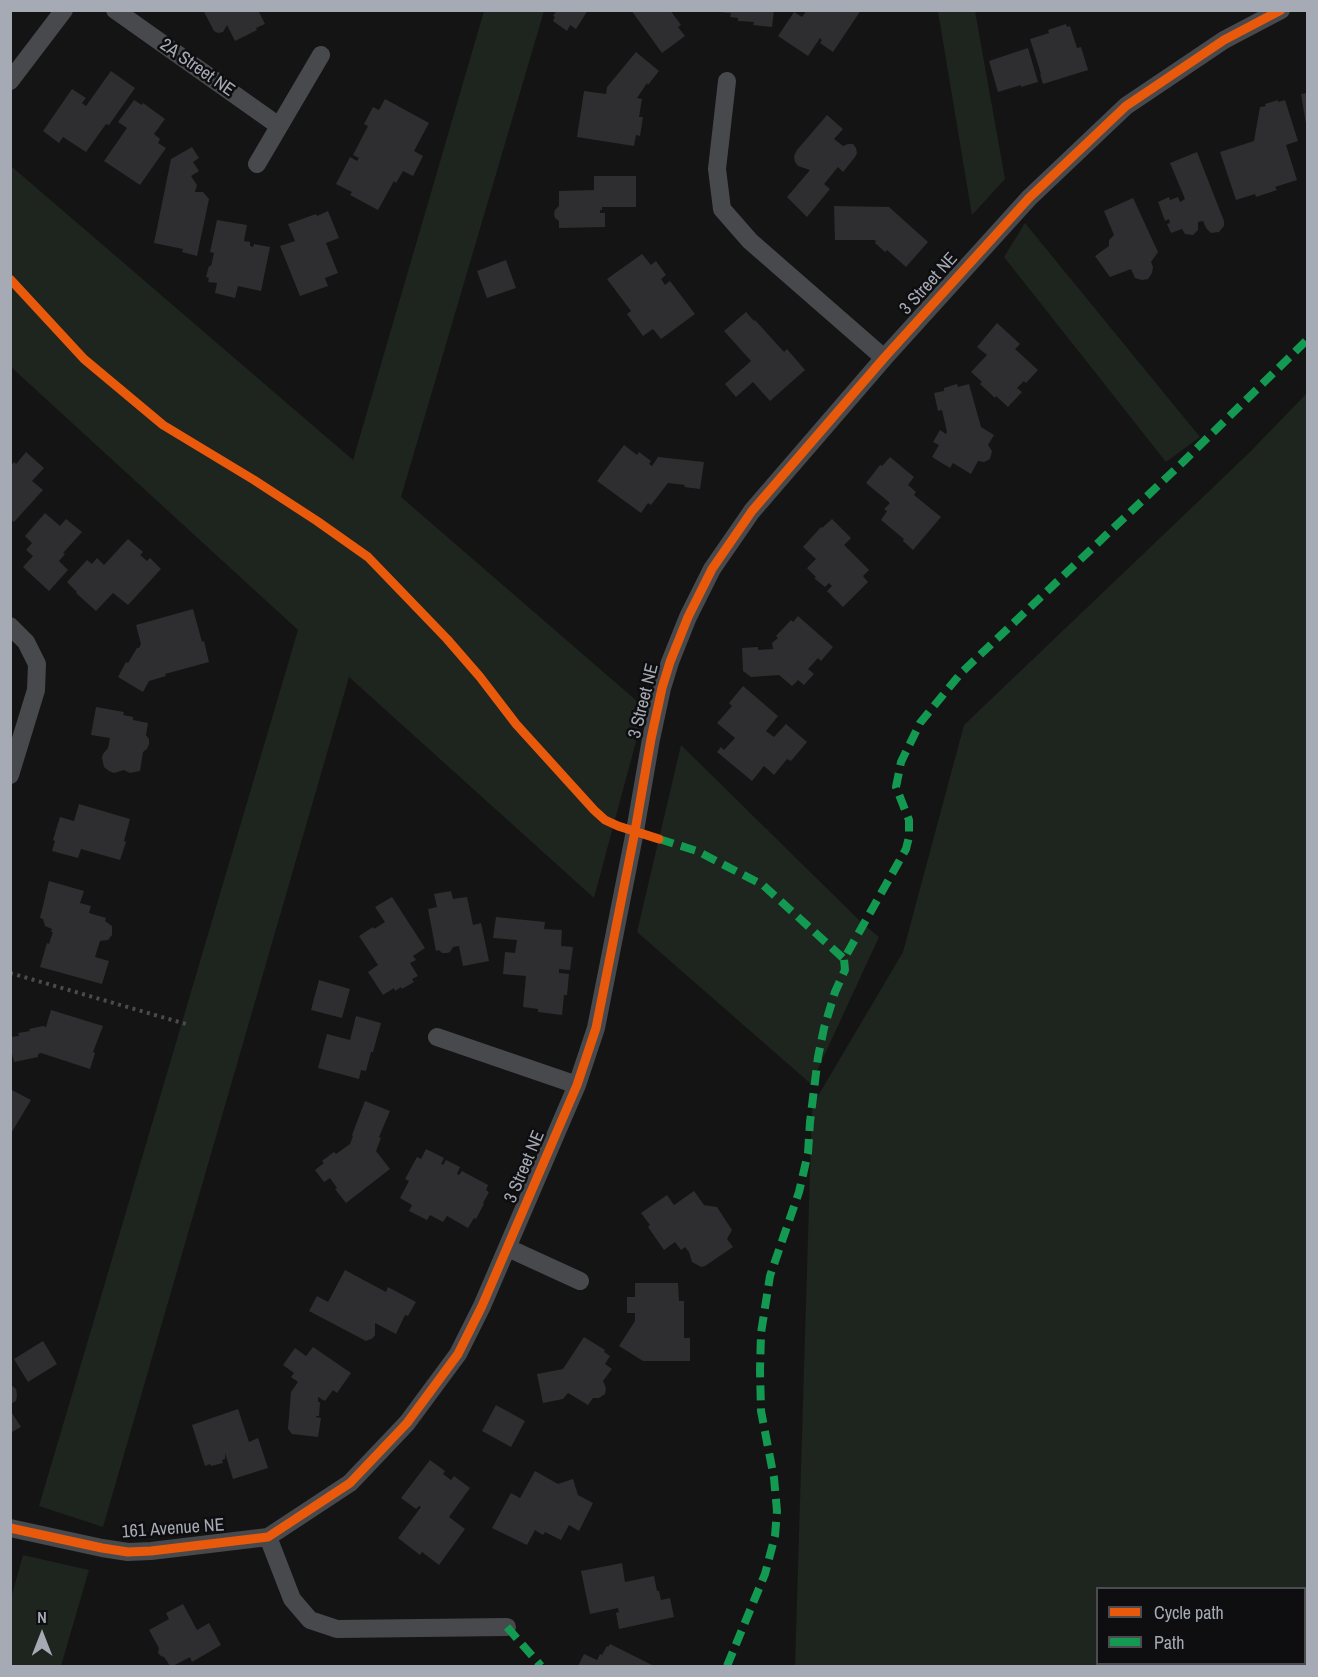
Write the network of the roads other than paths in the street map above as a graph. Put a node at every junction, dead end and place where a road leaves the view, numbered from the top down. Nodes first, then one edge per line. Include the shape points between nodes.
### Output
1 (64, 10) edge
2 (115, 10) edge
3 (1281, 10) edge
4 (321, 55) dead end
5 (10, 81) edge
6 (727, 81) dead end
7 (279, 126) junction
8 (257, 164) dead end
9 (884, 358) junction
10 (10, 626) edge
11 (10, 775) edge
12 (437, 1037) dead end
13 (577, 1085) junction
14 (508, 1248) junction
15 (580, 1281) dead end
16 (10, 1528) edge
17 (268, 1537) junction
18 (507, 1626) dead end

1 - 5 street
2 - 7 street, 2A Street NE
3 - 9 street, 3 Street NE via 1224,40 1126,106 1029,198
4 - 7 street
6 - 9 street via 717,169 722,209 750,241
7 - 8 street
9 - 13 street, 3 Street NE via 752,511 712,569 687,617 656,713 596,1028
10 - 11 street via 26,642 37,664 36,690
12 - 13 street
13 - 14 street, 3 Street NE
14 - 15 street
14 - 17 street, 3 Street NE via 458,1354 407,1423 350,1483
16 - 17 street, 161 Avenue NE via 128,1552
17 - 18 street via 292,1599 310,1620 337,1629

